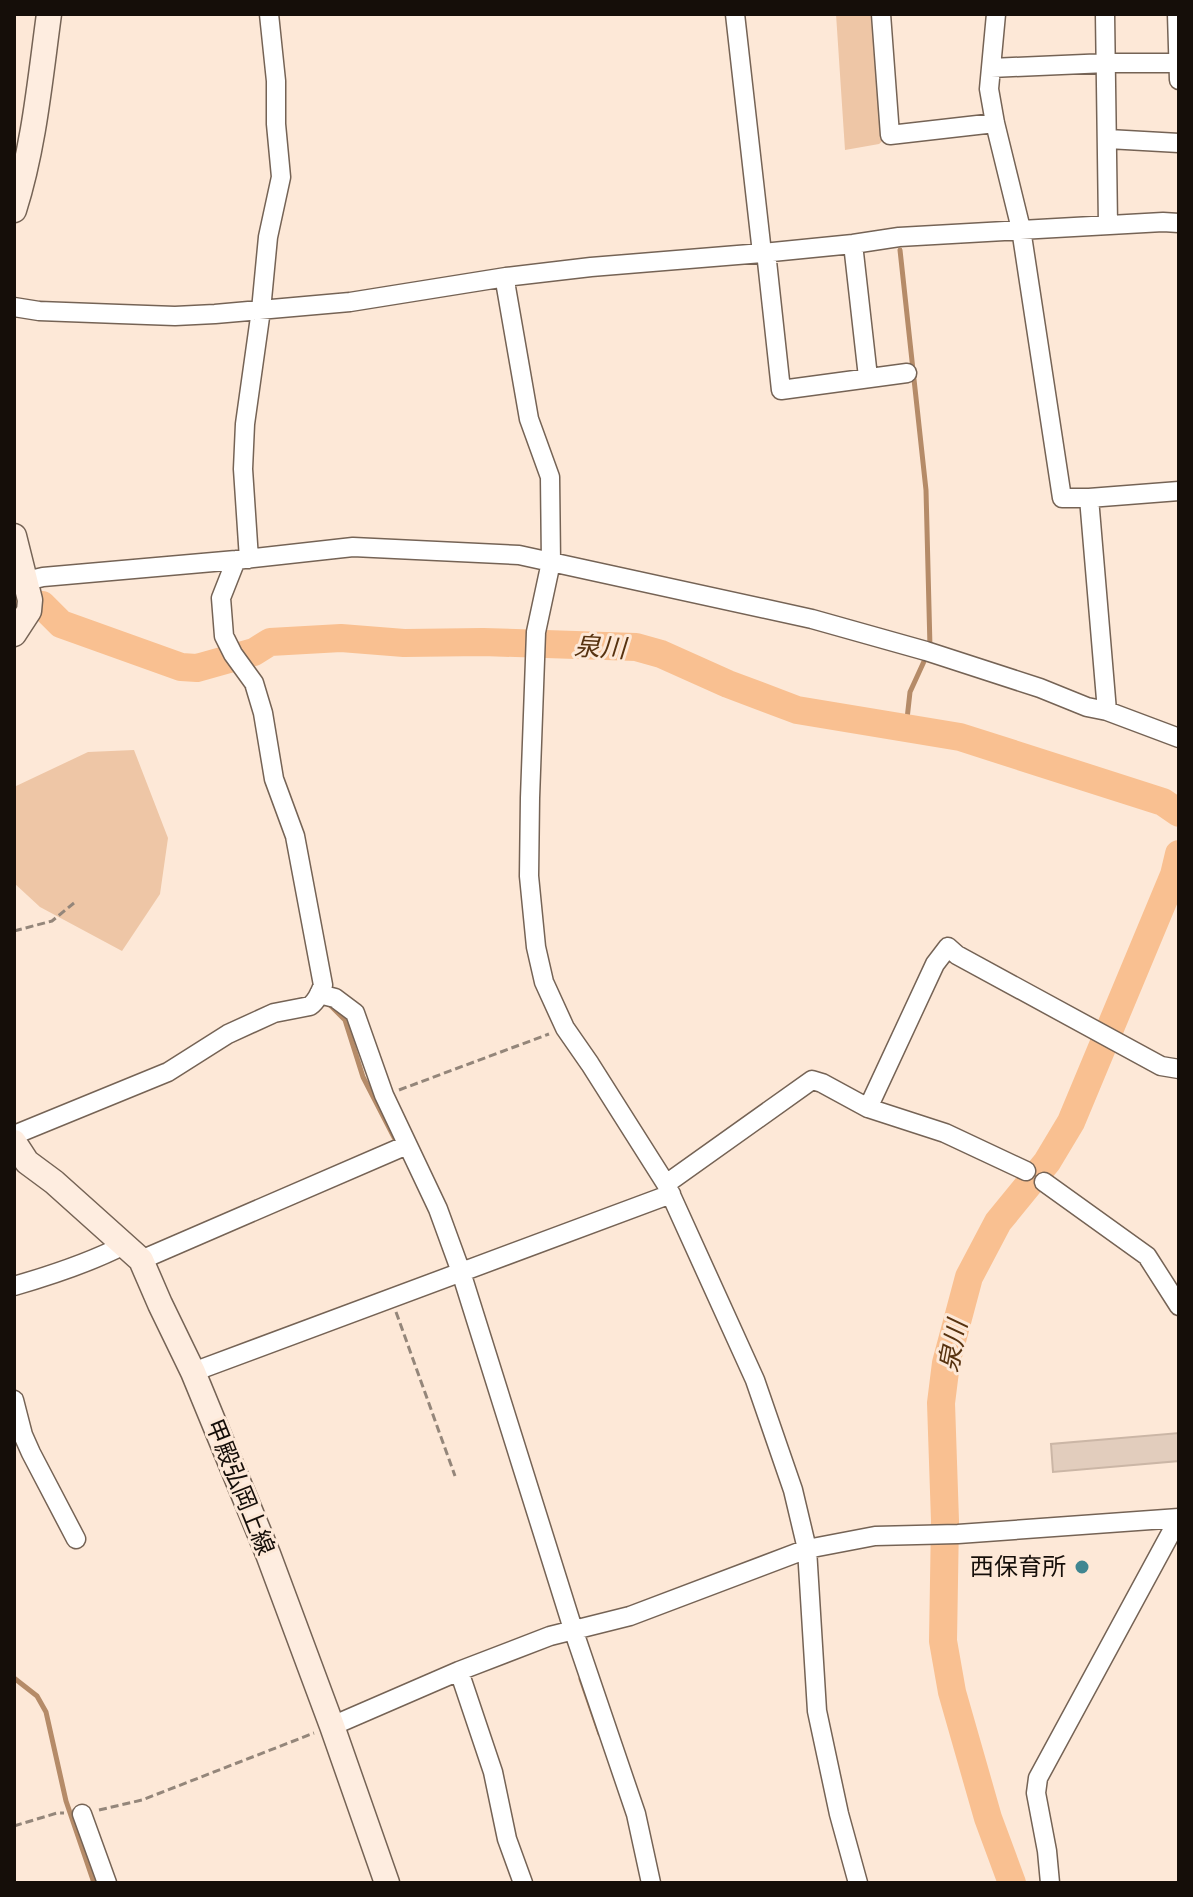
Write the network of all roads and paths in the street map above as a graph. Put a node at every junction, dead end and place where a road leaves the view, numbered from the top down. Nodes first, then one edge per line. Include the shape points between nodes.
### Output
1 (49, 14) edge
2 (269, 14) edge
3 (735, 14) edge
4 (881, 14) edge
5 (996, 14) edge
6 (1105, 14) edge
7 (1177, 14) edge
8 (1107, 63) junction
9 (991, 68) junction
10 (1179, 68) edge
11 (995, 123) junction
12 (1108, 139) junction
13 (1179, 143) edge
14 (14, 210) edge
15 (1179, 223) edge
16 (1108, 225) junction
17 (1021, 229) junction
18 (853, 244) junction
19 (764, 253) junction
20 (506, 277) junction
21 (14, 307) edge
22 (261, 310) junction
23 (907, 373) dead end
24 (868, 377) junction
25 (1179, 491) edge
26 (1089, 498) junction
27 (14, 536) edge
28 (243, 559) junction
29 (551, 562) junction
30 (23, 610) edge
31 (1107, 711) junction
32 (1179, 738) edge
33 (74, 903) dead end
34 (14, 931) edge
35 (317, 998) junction
36 (565, 1028) junction
37 (1179, 1069) edge
38 (384, 1095) junction
39 (868, 1108) junction
40 (14, 1135) edge
41 (14, 1142) edge
42 (399, 1149) junction
43 (1026, 1171) dead end
44 (1044, 1182) dead end
45 (668, 1189) junction
46 (132, 1253) junction
47 (454, 1274) junction
48 (14, 1286) edge
49 (391, 1297) junction
50 (1179, 1306) edge
51 (193, 1372) junction
52 (14, 1400) edge
53 (455, 1476) dead end
54 (1179, 1518) edge
55 (76, 1539) dead end
56 (807, 1549) junction
57 (571, 1630) junction
58 (459, 1671) junction
59 (332, 1726) junction
60 (57, 1813) dead end
61 (82, 1814) joint
62 (14, 1826) edge
63 (107, 1883) edge
64 (387, 1883) edge
65 (523, 1883) edge
66 (651, 1883) edge
67 (858, 1883) edge
68 (1050, 1883) edge

1 - 14 main road via 33,135
2 - 22 street via 281,177
3 - 19 street
4 - 11 street via 890,135
5 - 9 street
6 - 8 street
7 - 10 street
8 - 9 street
8 - 10 street
8 - 12 street
9 - 11 street
11 - 17 street
12 - 13 street
12 - 16 street
15 - 16 street
16 - 17 street
17 - 18 street
17 - 26 street via 1062,498
18 - 19 street
18 - 24 street
19 - 20 street
19 - 24 street via 781,390
20 - 22 street
20 - 29 street via 529,419 550,477
21 - 22 street via 175,316
22 - 28 street via 245,424
23 - 24 street
25 - 26 street
26 - 31 street
27 - 30 main road
28 - 29 street via 353,547 519,555
28 - 30 street via 43,577
28 - 35 street via 221,598 224,636 254,683 274,779 295,836 323,985
29 - 31 street via 812,619
29 - 36 street via 536,642 529,876 544,982
31 - 32 street
33 - 34 path via 52,921
35 - 38 street via 335,998 355,1013
35 - 40 street via 310,1006 274,1013 228,1034 168,1072
36 - 38 path
36 - 45 street
37 - 39 street via 1161,1066 948,947 935,964
38 - 42 street
39 - 43 street via 945,1133
39 - 45 street via 812,1080
41 - 46 main road, 甲殿弘岡上線 via 27,1162
42 - 46 street
42 - 47 street via 438,1209
44 - 50 street via 1147,1256
45 - 47 street
45 - 56 street via 755,1380
46 - 48 street via 105,1255
46 - 51 main road, 甲殿弘岡上線
47 - 49 street
47 - 57 street
49 - 51 street
49 - 53 path
51 - 59 main road, 甲殿弘岡上線
52 - 55 street via 31,1453
54 - 56 street via 875,1536
54 - 68 street via 1038,1778
56 - 57 street via 630,1616
56 - 67 street via 817,1711
57 - 58 street
57 - 66 street via 636,1814
58 - 59 street
58 - 65 street
59 - 61 path via 142,1800
59 - 64 main road, 甲殿弘岡上線
60 - 62 path
61 - 63 street

